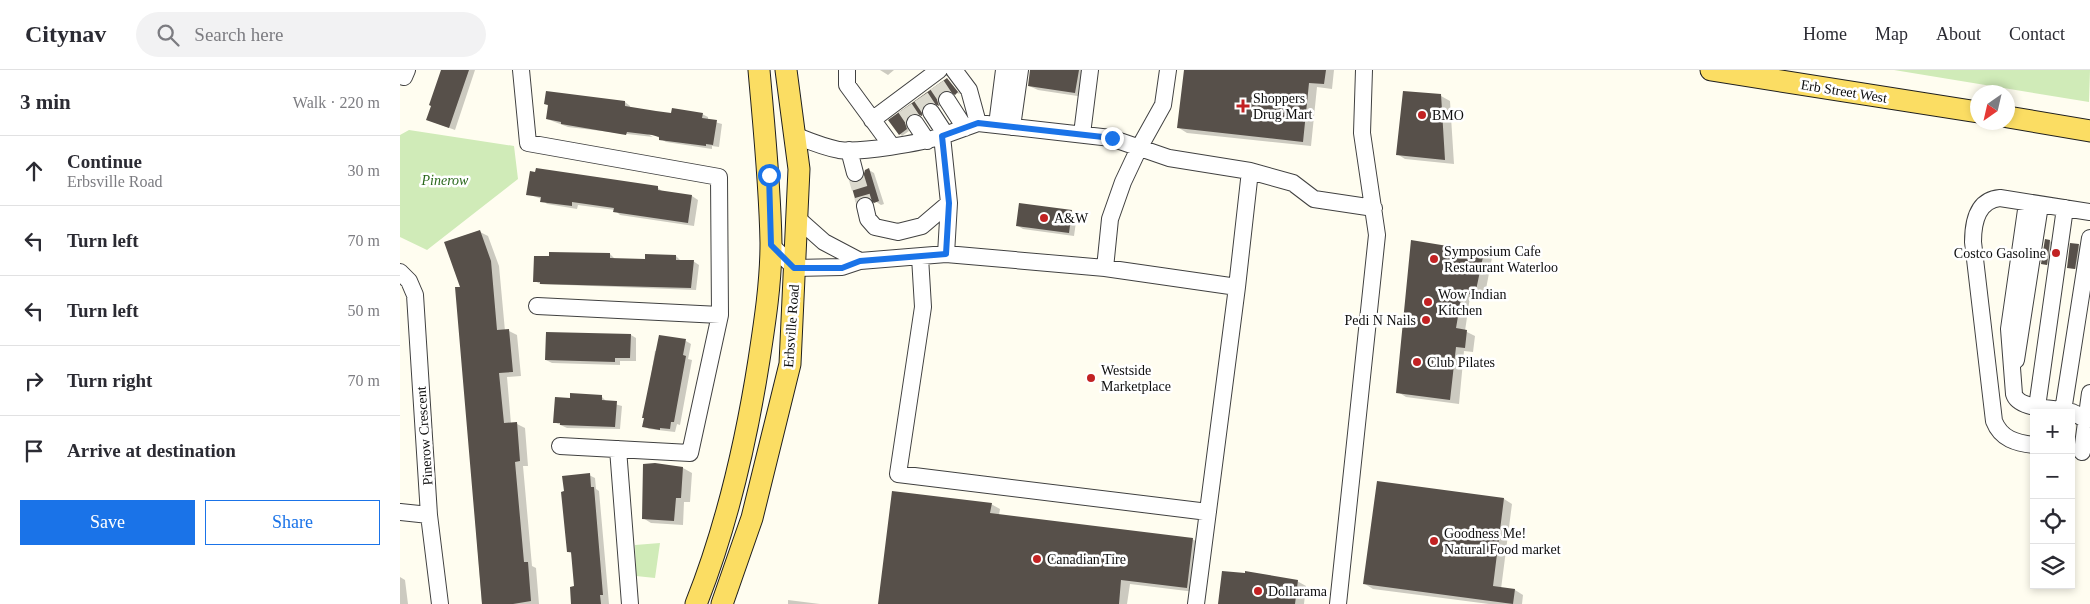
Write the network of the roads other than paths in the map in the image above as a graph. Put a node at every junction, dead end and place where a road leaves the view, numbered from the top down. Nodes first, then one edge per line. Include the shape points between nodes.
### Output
1 (407, 70) edge
2 (521, 70) edge
3 (759, 70) edge
4 (786, 70) edge
5 (846, 70) edge
6 (954, 70) edge
7 (1004, 70) edge
8 (1020, 70) edge
9 (1090, 70) edge
10 (1168, 70) edge
11 (1364, 70) edge
12 (1711, 70) edge
13 (400, 76) edge
14 (936, 77) edge
15 (947, 100) tunnel mouth
16 (1970, 111) edge
17 (931, 112) tunnel mouth
18 (2015, 118) edge
19 (872, 120) junction
20 (915, 123) tunnel mouth
21 (972, 125) junction
22 (1004, 126) junction
23 (2090, 131) edge
24 (1082, 134) junction
25 (794, 135) junction
26 (939, 137) junction
27 (891, 145) junction
28 (1139, 148) junction
29 (844, 150) junction
30 (1250, 170) junction
31 (855, 173) tunnel mouth
32 (949, 203) junction
33 (2033, 204) junction
34 (865, 206) tunnel mouth
35 (1374, 208) junction
36 (2066, 208) junction
37 (2090, 212) edge
38 (797, 218) junction
39 (2090, 238) edge
40 (771, 245) junction
41 (946, 254) junction
42 (920, 257) junction
43 (860, 261) junction
44 (794, 268) junction
45 (1105, 268) junction
46 (400, 272) edge
47 (1237, 287) junction
48 (537, 306) dead end
49 (720, 315) junction
50 (2090, 393) edge
51 (2037, 407) junction
52 (2050, 409) edge
53 (2063, 409) edge
54 (2075, 414) edge
55 (2086, 420) junction
56 (2030, 444) edge
57 (560, 446) dead end
58 (618, 449) junction
59 (2081, 452) edge
60 (400, 512) edge
61 (1208, 512) junction
62 (429, 515) junction
63 (440, 604) edge
64 (630, 604) edge
65 (696, 604) edge
66 (722, 604) edge
67 (1196, 604) edge
68 (1338, 604) edge

1 - 13 street via 404,77
2 - 49 street via 528,143 719,177
3 - 40 main road, Erbsville Road via 769,175
4 - 25 main road, Erbsville Road
5 - 19 street via 847,85
6 - 21 street via 969,90
7 - 22 street
8 - 22 street
9 - 24 street
10 - 28 street via 1163,105
11 - 35 street via 1362,133
12 - 16 main road, Erb Street West
14 - 19 street via 902,104
15 - 21 street
17 - 26 street
18 - 23 main road
19 - 27 street
20 - 26 street
21 - 22 street
21 - 26 street
22 - 24 street
24 - 28 street via 1112,138
25 - 29 street via 825,147
25 - 38 main road, Erbsville Road via 799,169
26 - 27 street
26 - 32 street
27 - 29 street
28 - 30 street via 1170,158
28 - 45 street via 1110,219
29 - 31 street
30 - 35 street via 1293,183 1314,199
30 - 47 street
32 - 34 street via 922,226 898,232 875,227 868,219
32 - 41 street
33 - 36 street
33 - 51 street via 2013,384 2018,402
33 - 56 street via 2000,198 1988,202 1978,213 1973,230 1993,415 1999,431 2009,439
35 - 68 street via 1377,235
36 - 37 street
36 - 51 street
38 - 43 street via 824,242
38 - 44 main road, Erbsville Road
39 - 53 street
40 - 44 street
40 - 65 main road, Erbsville Road via 767,306 750,420 721,533
41 - 42 street
41 - 45 street
42 - 43 street
42 - 61 street via 923,307 898,474
43 - 44 street via 842,268
44 - 66 main road, Erbsville Road via 790,364 752,518
45 - 47 street
46 - 62 street, Pinerow Crescent via 409,280 415,295
47 - 61 street
48 - 49 street
49 - 58 street via 690,453
50 - 55 street
51 - 52 street
54 - 55 street
55 - 59 street
57 - 58 street
58 - 64 street
60 - 62 street
61 - 67 street
62 - 63 street, Pinerow Crescent

